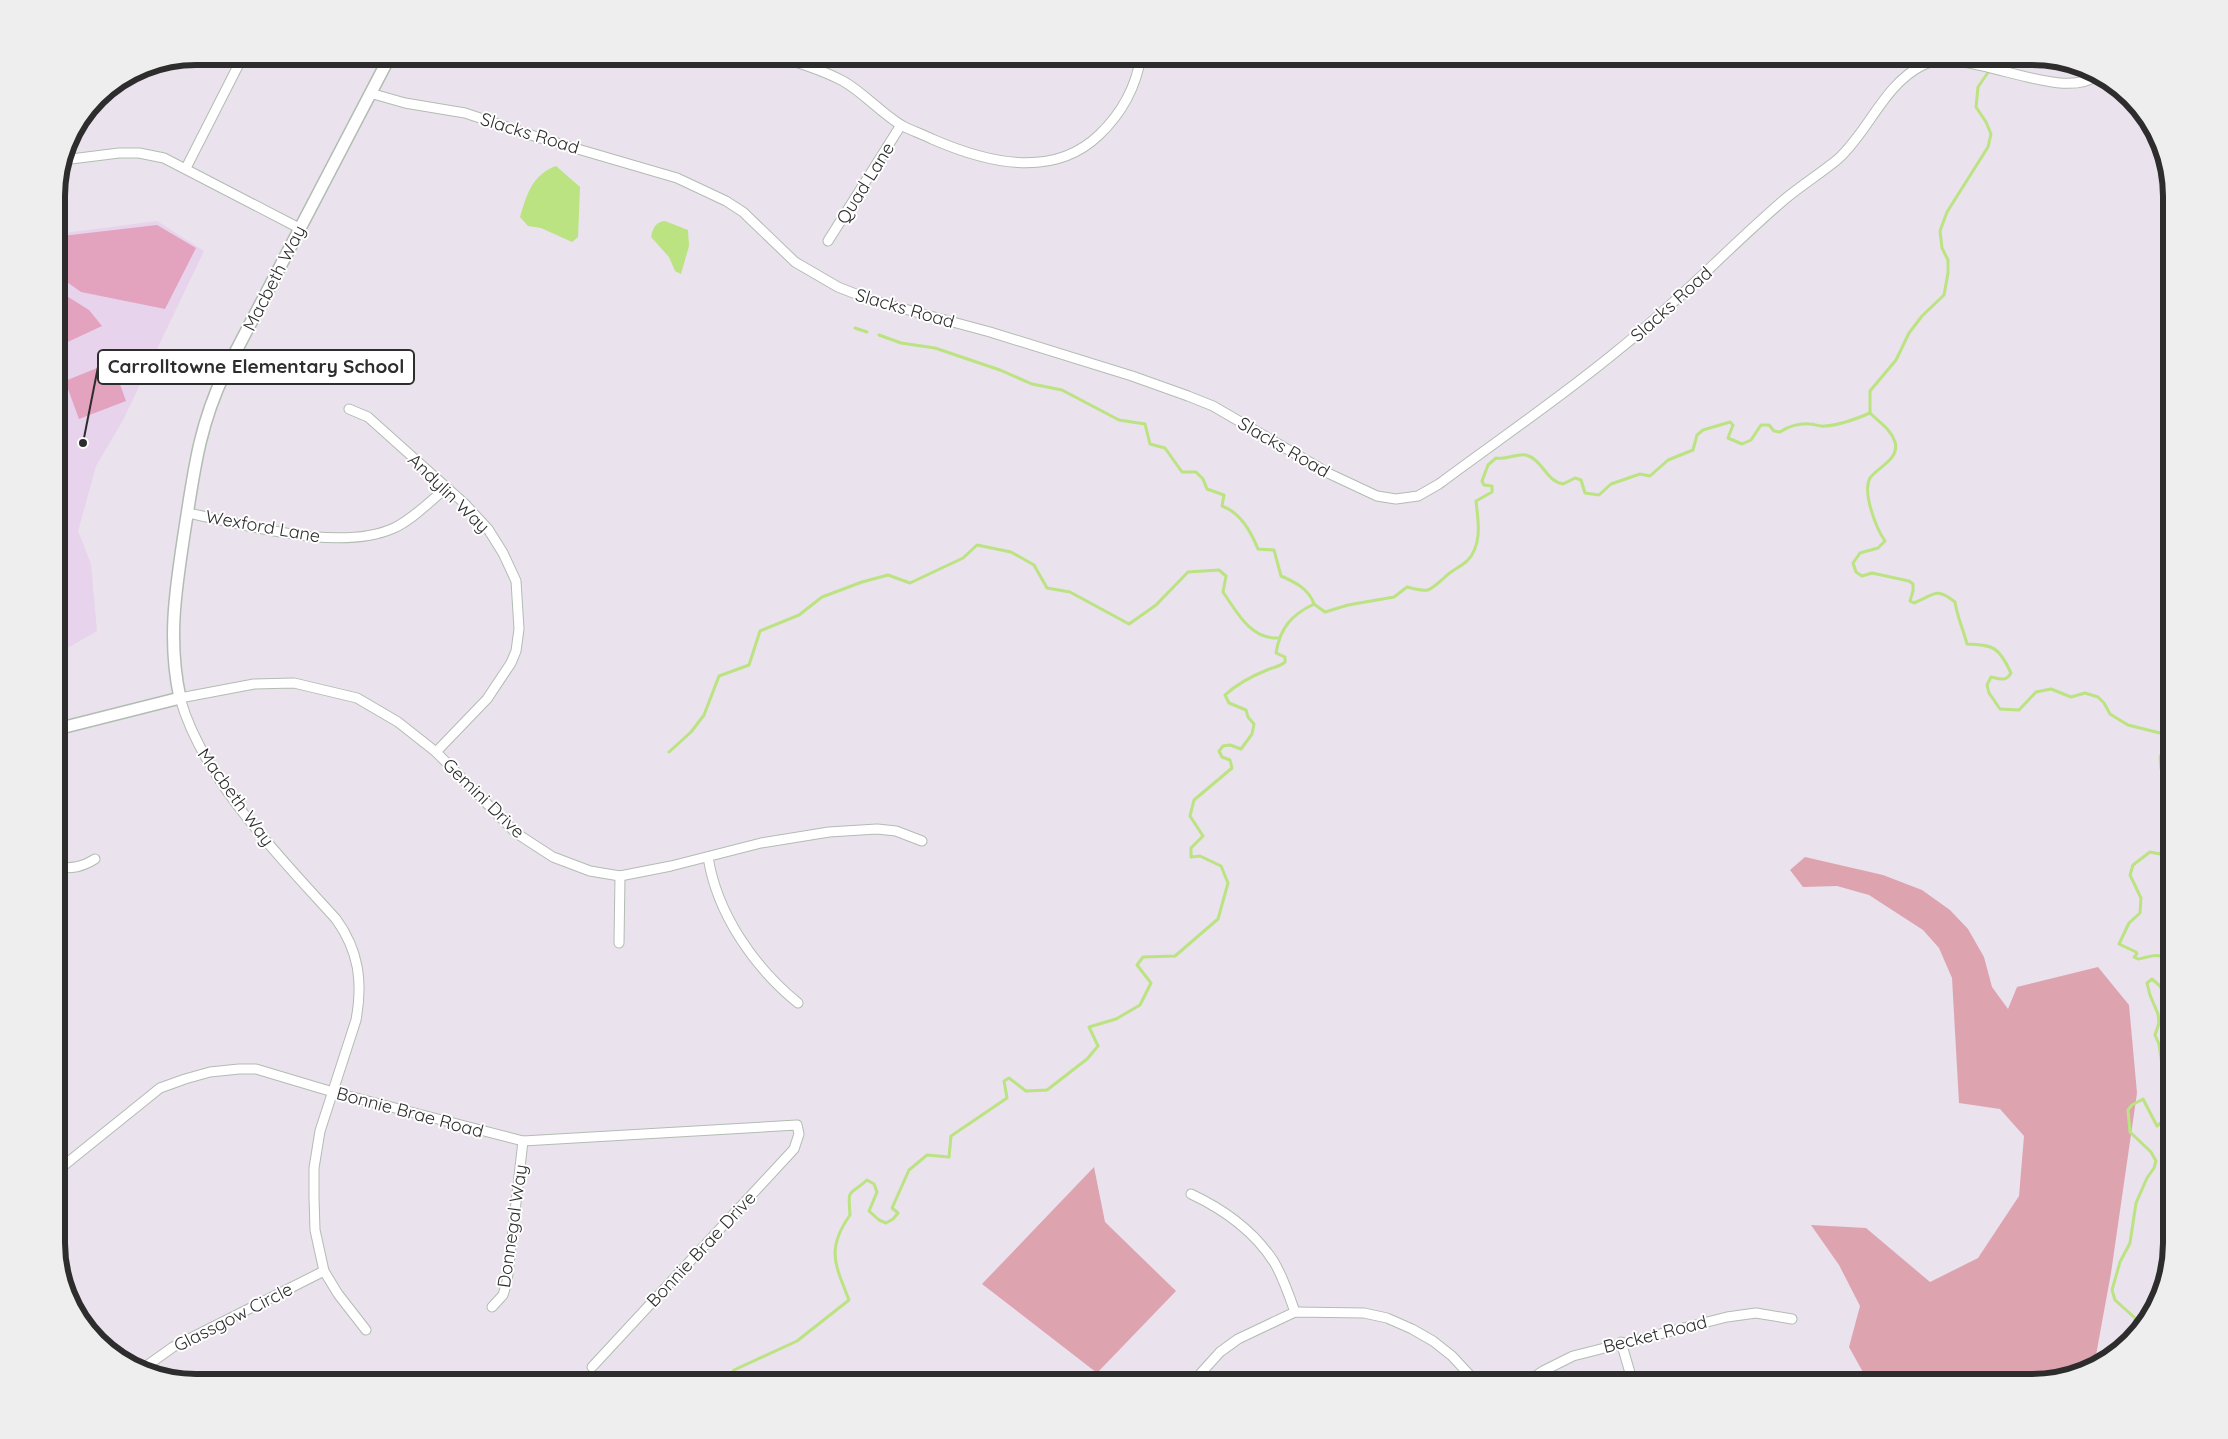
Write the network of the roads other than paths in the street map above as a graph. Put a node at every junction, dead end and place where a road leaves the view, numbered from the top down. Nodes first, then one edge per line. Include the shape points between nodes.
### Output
1 (238, 65) edge
2 (385, 65) edge
3 (806, 65) edge
4 (1138, 65) edge
5 (1924, 65) edge
6 (1974, 65) edge
7 (2092, 79) edge
8 (370, 93) junction
9 (901, 125) junction
10 (70, 159) edge
11 (186, 168) junction
12 (299, 228) junction
13 (828, 241) dead end
14 (350, 409) dead end
15 (445, 489) junction
16 (188, 512) junction
17 (180, 698) junction
18 (65, 727) edge
19 (436, 752) junction
20 (922, 841) dead end
21 (708, 857) junction
22 (95, 859) dead end
23 (65, 868) edge
24 (620, 876) junction
25 (619, 943) dead end
26 (798, 1003) dead end
27 (333, 1092) junction
28 (797, 1125) joint
29 (523, 1141) junction
30 (65, 1164) edge
31 (1191, 1194) dead end
32 (324, 1271) junction
33 (492, 1307) dead end
34 (1295, 1312) junction
35 (1792, 1319) dead end
36 (366, 1330) dead end
37 (1621, 1342) junction
38 (149, 1365) edge
39 (592, 1367) dead end
40 (1200, 1374) edge
41 (1469, 1374) edge
42 (1538, 1374) edge
43 (1630, 1374) edge

1 - 11 street
2 - 8 street, Macbeth Way
3 - 9 street via 854,87
4 - 9 street via 1134,87 1122,109 1094,139 1063,157 1027,164 1003,162 947,145
5 - 8 street, Slacks Road via 1905,77 1887,96 1850,147 1786,199 1617,352 1439,484 1418,496 1396,499 1377,496 1330,474 1213,406 1188,396 990,332 871,300 838,287 795,262 743,212 677,178 465,113 405,103
6 - 7 street, Slacks Road via 2051,82
8 - 12 street, Macbeth Way
9 - 13 street, Quad Lane
10 - 11 street via 119,152 139,153 164,158
11 - 12 street
12 - 16 street, Macbeth Way via 210,404 198,447
14 - 15 street, Andylin Way via 368,417
15 - 16 street, Wexford Lane via 394,528 349,537 290,534
15 - 19 street, Andylin Way via 464,503 488,529 503,553 516,581 519,629 511,663 497,686
16 - 17 street, Macbeth Way via 173,617 172,650
17 - 18 street, Gemini Drive
17 - 19 street, Gemini Drive via 254,684 294,683 324,688 357,698 398,722
17 - 27 street, Macbeth Way via 203,755 262,836 346,933 356,957 360,976 356,1020
19 - 24 street, Gemini Drive via 516,833 553,857 590,871
20 - 21 street, Gemini Drive via 896,831 877,829 829,832 761,843
21 - 24 street, Gemini Drive
21 - 26 street via 723,907 738,935 778,986
22 - 23 street via 82,866
24 - 25 street
27 - 29 street, Bonnie Brae Road
27 - 30 street, Bonnie Brae Road via 256,1069 224,1070 184,1079 160,1088
27 - 32 street, Macbeth Way via 320,1131 314,1168 316,1230
28 - 29 street, Bonnie Brae Road
28 - 39 street, Bonnie Brae Drive via 799,1134 794,1148
29 - 33 street, Donnegal Way via 507,1282 503,1295
31 - 34 street via 1227,1212 1260,1245 1274,1262
32 - 36 street, Macbeth Way
32 - 38 street, Glassgow Circle via 173,1347
34 - 40 street via 1238,1339 1220,1352
34 - 41 street via 1364,1313 1387,1318 1433,1341
35 - 37 street, Becket Road via 1756,1313
37 - 42 street, Becket Road via 1573,1356
37 - 43 street

